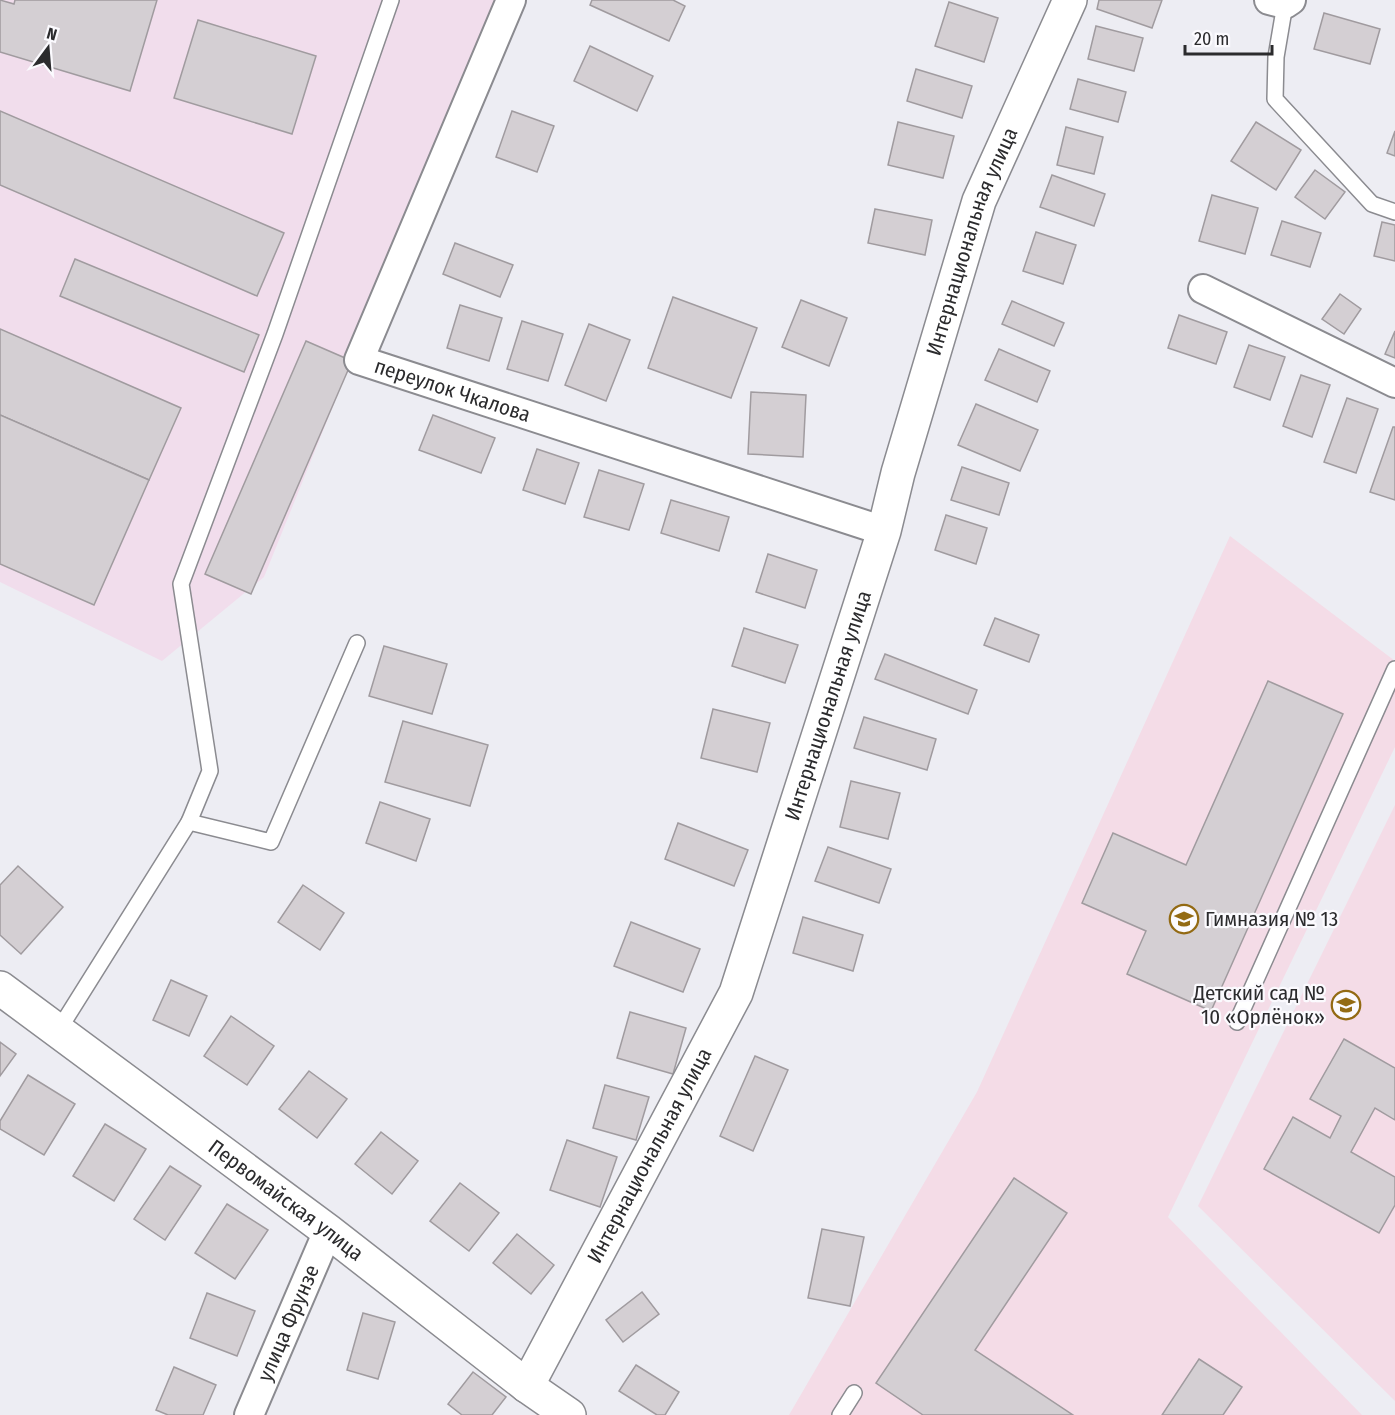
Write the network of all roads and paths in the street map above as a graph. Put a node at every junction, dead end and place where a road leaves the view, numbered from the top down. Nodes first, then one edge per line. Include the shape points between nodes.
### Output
1 (391, 0) edge
2 (511, 0) edge
3 (1070, 0) edge
4 (1282, 1) edge
5 (1395, 212) edge
6 (1203, 289) dead end
7 (1395, 383) edge
8 (884, 531) junction
9 (357, 643) dead end
10 (1395, 669) edge
11 (189, 822) junction
12 (0, 988) edge
13 (1237, 1022) dead end
14 (58, 1031) junction
15 (328, 1231) junction
16 (527, 1386) junction
17 (854, 1393) dead end
18 (249, 1415) edge
19 (569, 1415) edge
20 (840, 1415) edge

1 - 11 lane via 275,334 181,584 210,771
2 - 8 street, переулок Чкалова via 359,360
3 - 8 street, Интернациональная улица via 979,201
4 - 5 lane via 1275,99 1372,204
6 - 7 street
8 - 16 street, Интернациональная улица via 736,993
9 - 11 lane via 271,842
10 - 13 lane
11 - 14 lane
12 - 14 street, Первомайская улица
14 - 15 street, Первомайская улица
15 - 16 street, Первомайская улица
15 - 18 street, улица Фрунзе
16 - 19 street, Первомайская улица
17 - 20 lane

